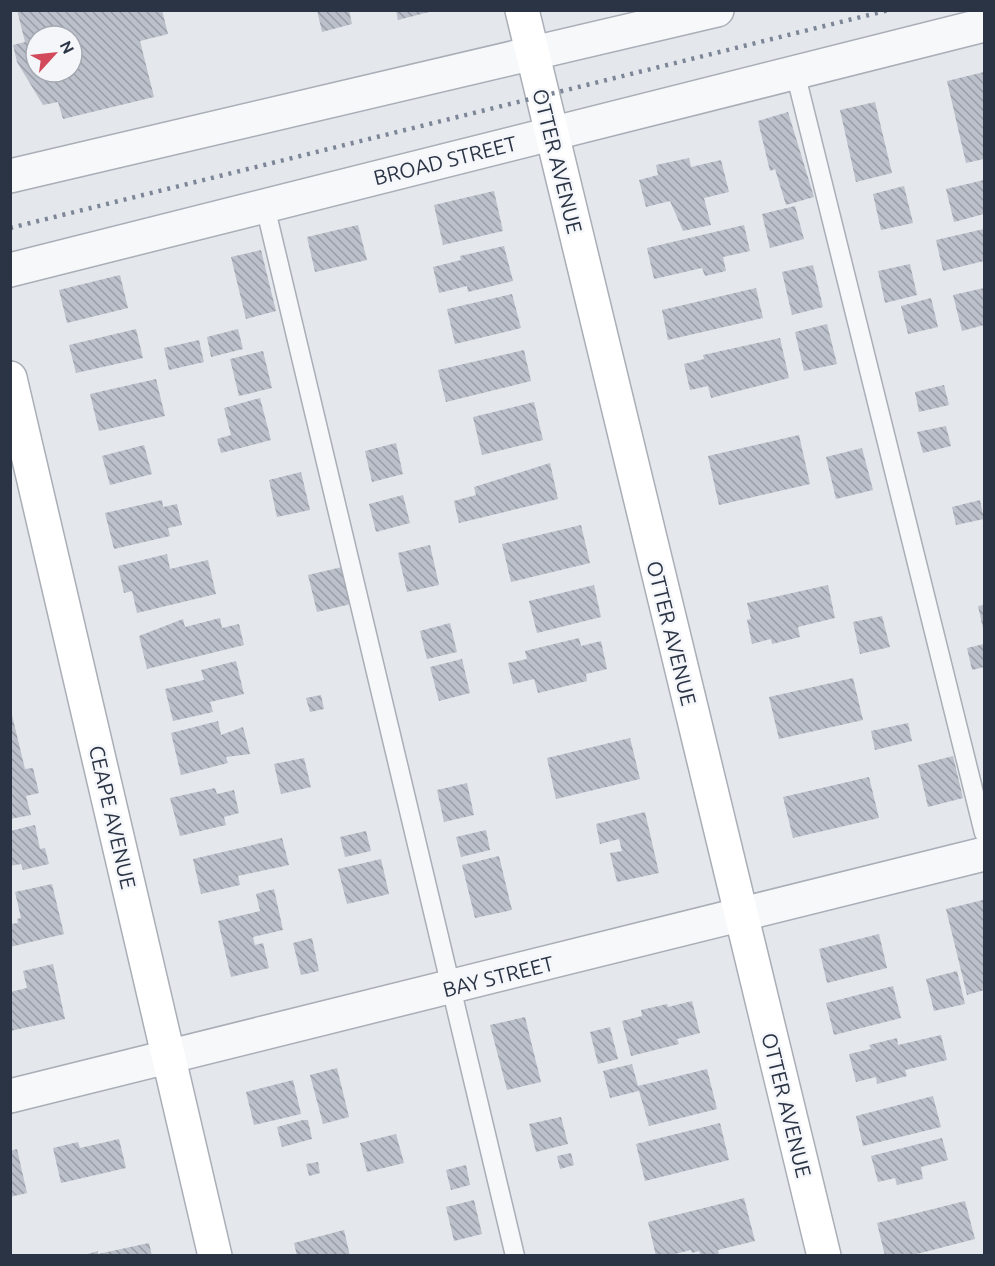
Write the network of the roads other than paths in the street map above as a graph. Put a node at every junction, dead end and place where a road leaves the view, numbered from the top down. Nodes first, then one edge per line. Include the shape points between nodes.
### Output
1 (522, 10) edge
2 (717, 10) edge
3 (984, 25) edge
4 (532, 54) junction
5 (795, 72) junction
6 (552, 133) junction
7 (10, 176) edge
8 (265, 206) junction
9 (10, 270) edge
10 (10, 378) edge
11 (984, 833) edge
12 (984, 854) edge
13 (740, 915) junction
14 (452, 988) junction
15 (169, 1057) junction
16 (10, 1096) edge
17 (215, 1256) edge
18 (515, 1256) edge
19 (824, 1256) edge

1 - 4 street, OTTER AVENUE
2 - 4 street
3 - 5 street, BROAD STREET
4 - 6 street, OTTER AVENUE
4 - 7 street
5 - 6 street, BROAD STREET
5 - 11 lane
6 - 8 street, BROAD STREET
6 - 13 street, OTTER AVENUE
8 - 9 street, BROAD STREET
8 - 14 lane
10 - 15 street, CEAPE AVENUE
12 - 13 street, BAY STREET
13 - 14 street, BAY STREET
13 - 19 street, OTTER AVENUE
14 - 15 street, BAY STREET
14 - 18 lane
15 - 16 street, BAY STREET
15 - 17 street, CEAPE AVENUE

